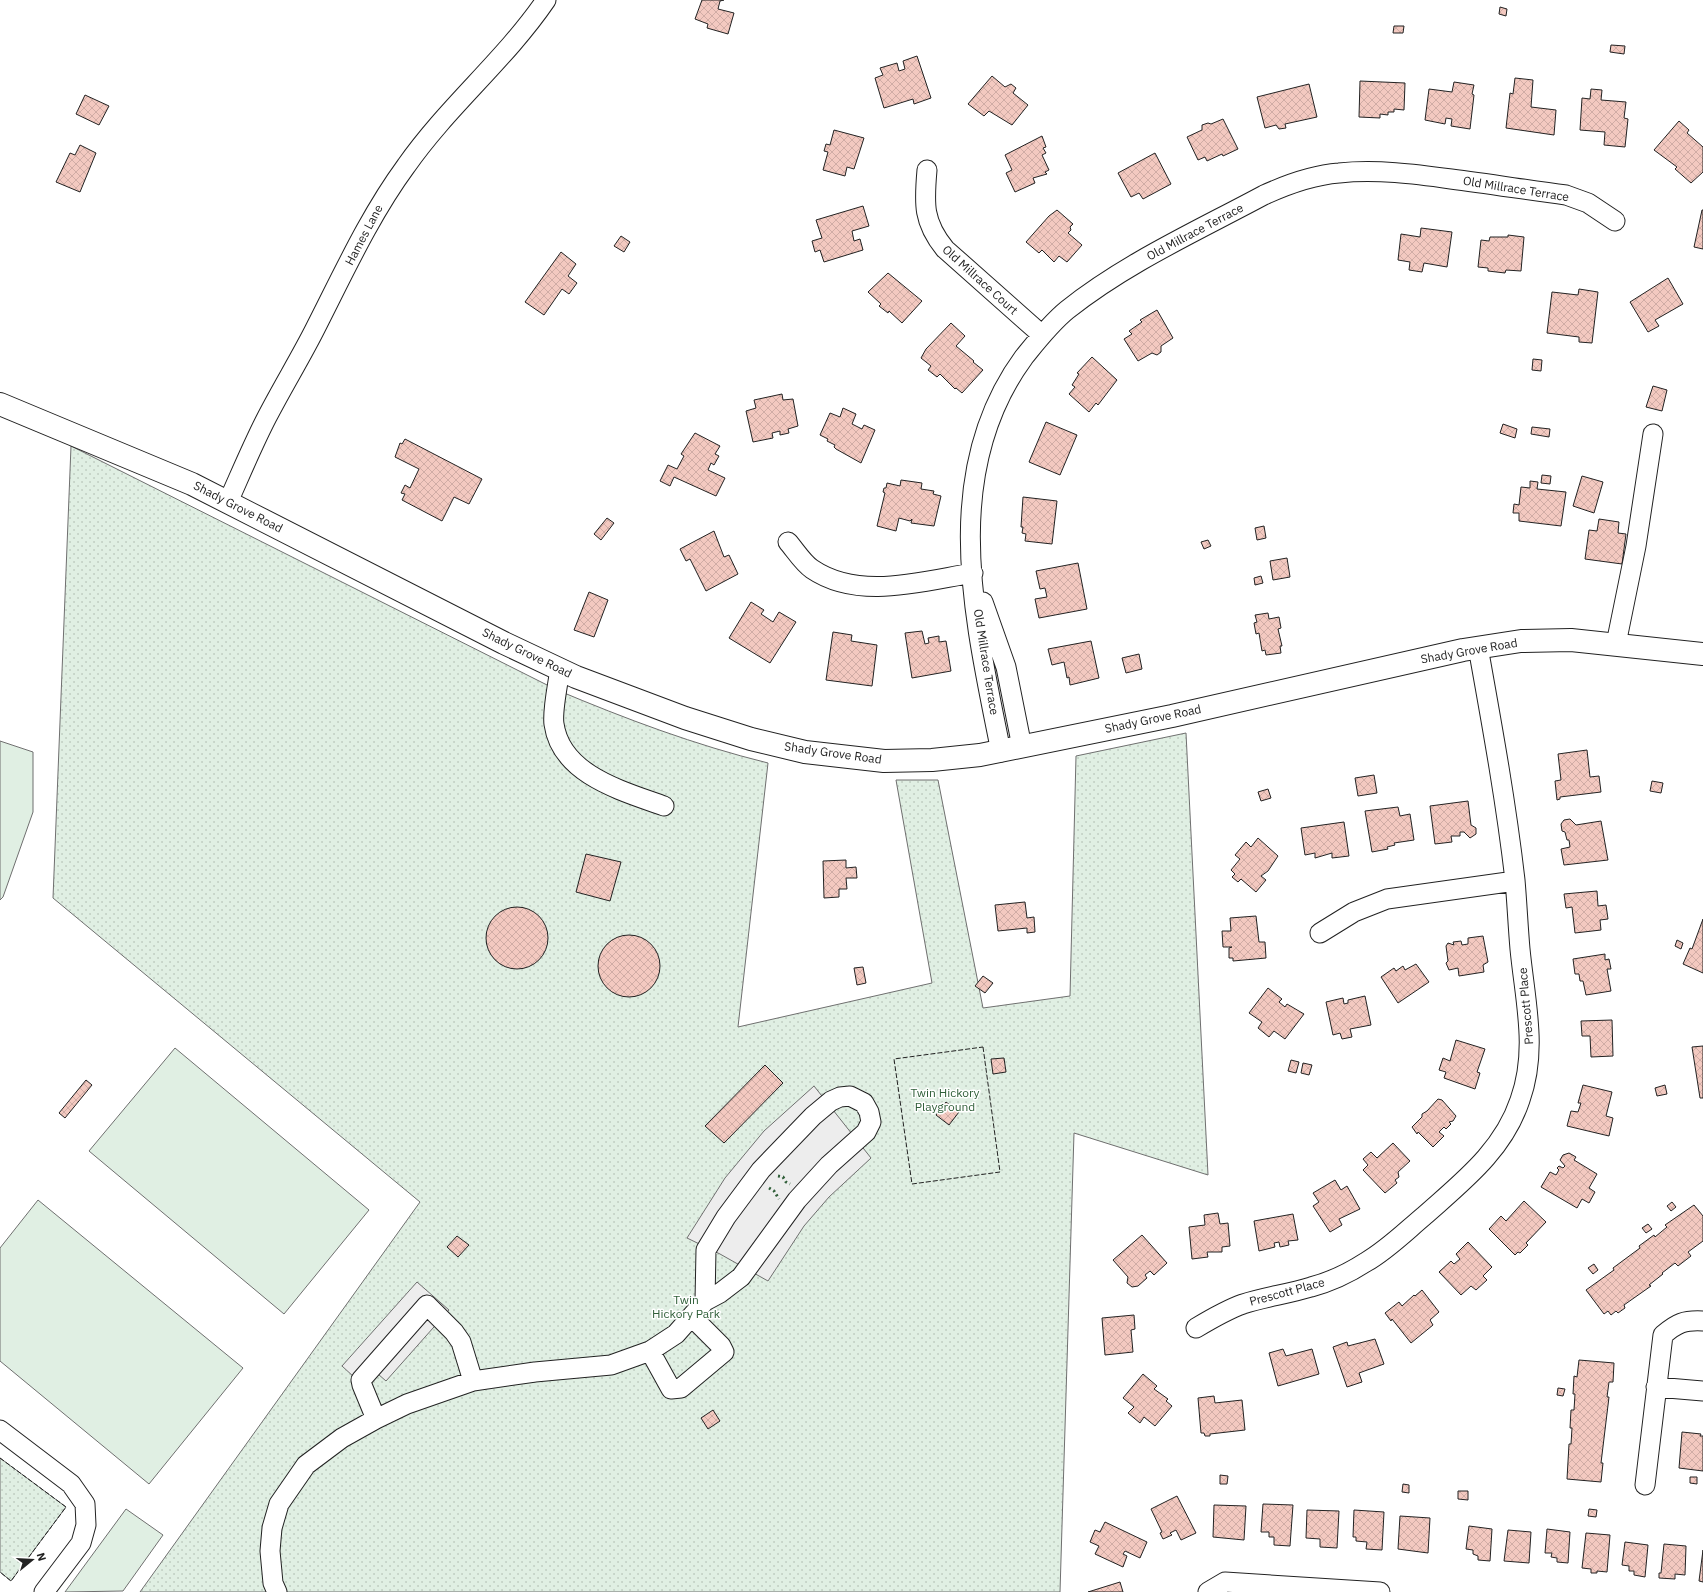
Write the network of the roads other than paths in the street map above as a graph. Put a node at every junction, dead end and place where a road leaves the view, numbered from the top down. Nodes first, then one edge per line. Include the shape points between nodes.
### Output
1 (546, 0) edge
2 (927, 170) dead end
3 (1615, 221) dead end
4 (1042, 335) junction
5 (0, 404) edge
6 (1653, 434) dead end
7 (228, 502) junction
8 (788, 542) dead end
9 (973, 573) junction
10 (1616, 644) junction
11 (1478, 647) junction
12 (1703, 654) edge
13 (560, 669) junction
14 (1022, 747) junction
15 (1001, 752) junction
16 (664, 806) dead end
17 (1515, 881) junction
18 (1320, 933) dead end
19 (705, 1301) junction
20 (692, 1317) junction
21 (1703, 1321) edge
22 (1196, 1328) dead end
23 (650, 1351) junction
24 (473, 1381) junction
25 (1656, 1387) junction
26 (1703, 1391) edge
27 (376, 1419) junction
28 (0, 1430) edge
29 (1645, 1485) dead end
30 (44, 1592) edge
31 (277, 1592) edge
32 (1208, 1592) edge
33 (1380, 1592) edge

1 - 7 street, Hames Lane via 508,51 442,119 385,196 268,417
2 - 4 street, Old Millrace Court via 927,219 933,235 945,249
3 - 4 street, Old Millrace Terrace via 1588,203 1566,195 1416,175 1361,171 1315,177 1264,194 1122,271 1065,312
4 - 9 street, Old Millrace Terrace via 1016,369 996,403 985,432 971,492 969,528
5 - 7 main road, Shady Grove Road via 192,484
6 - 10 street via 1636,546
7 - 13 main road, Shady Grove Road
8 - 9 street via 812,569 854,585 906,584
9 - 14 street, Old Millrace Terrace via 1006,667
9 - 15 street, Old Millrace Terrace via 981,647
10 - 11 main road, Shady Grove Road via 1571,640 1521,641
10 - 12 main road, Shady Grove Road
11 - 14 main road, Shady Grove Road
11 - 17 street, Prescott Place
13 - 15 main road, Shady Grove Road via 612,692 685,718 751,739 805,752 884,761 932,760
13 - 16 street via 554,723 562,748 590,777
14 - 15 main road, Shady Grove Road
17 - 18 street via 1387,899 1354,912
17 - 22 street, Prescott Place via 1530,1047 1527,1076 1520,1101 1494,1149 1477,1169 1386,1248 1366,1262 1312,1287 1232,1308
19 - 19 street via 741,1277 797,1200 829,1165 866,1132 871,1122 864,1103 850,1096 832,1101 812,1116 761,1170 726,1217 706,1250
19 - 20 street
20 - 23 street via 676,1334
20 - 23 street via 724,1352 681,1388 671,1389
21 - 25 street via 1690,1320 1675,1324 1663,1335
23 - 24 street via 611,1365
24 - 27 street via 407,1404
24 - 27 street via 461,1342 427,1305 361,1380
25 - 26 street
25 - 29 street
27 - 31 street via 342,1438 306,1465 279,1504 272,1528 270,1551 273,1582
28 - 30 street via 71,1484 85,1504 86,1525 81,1543
32 - 33 street via 1225,1582

